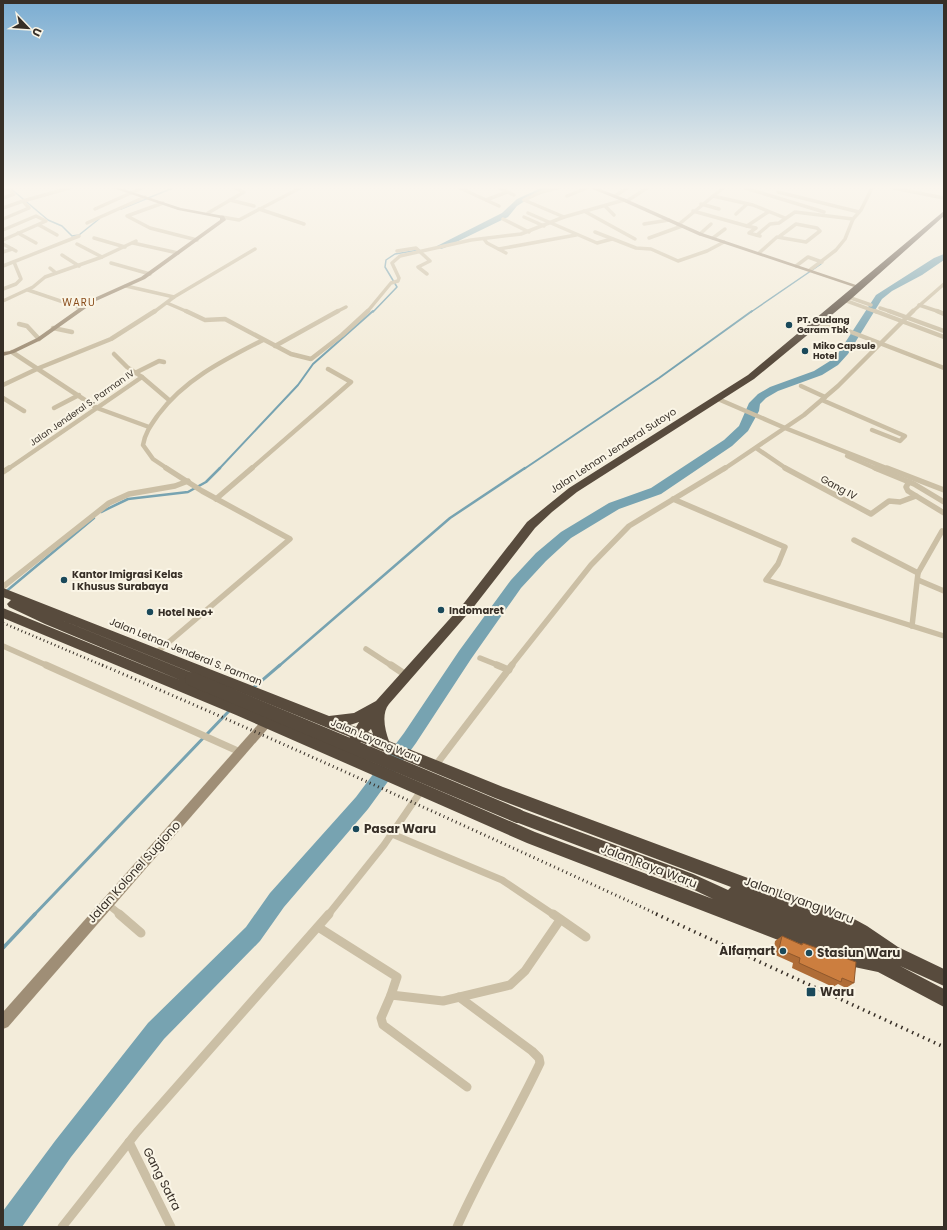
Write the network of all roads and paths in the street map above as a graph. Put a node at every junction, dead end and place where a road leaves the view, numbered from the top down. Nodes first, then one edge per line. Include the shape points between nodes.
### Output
1 (6, 245) edge
2 (56, 245) edge
3 (80, 245) edge
4 (119, 245) edge
5 (128, 245) edge
6 (148, 245) edge
7 (189, 245) edge
8 (446, 245) edge
9 (492, 245) edge
10 (523, 245) edge
11 (628, 245) edge
12 (718, 245) edge
13 (735, 245) edge
14 (766, 245) edge
15 (840, 245) edge
16 (907, 245) edge
17 (125, 247) junction
18 (255, 249) dead end
19 (499, 249) junction
20 (637, 249) junction
21 (397, 251) dead end
22 (418, 251) junction
23 (3, 252) edge
24 (631, 252) dead end
25 (178, 253) junction
26 (506, 253) dead end
27 (758, 253) junction
28 (62, 255) dead end
29 (102, 257) junction
30 (14, 262) junction
31 (822, 262) junction
32 (111, 263) dead end
33 (3, 266) edge
34 (79, 266) junction
35 (796, 266) junction
36 (50, 268) dead end
37 (813, 271) junction
38 (56, 274) junction
39 (150, 274) junction
40 (427, 274) dead end
41 (944, 284) edge
42 (126, 286) junction
43 (859, 287) junction
44 (3, 289) edge
45 (28, 290) junction
46 (174, 297) junction
47 (846, 298) junction
48 (3, 301) edge
49 (167, 303) junction
50 (919, 305) junction
51 (81, 308) junction
52 (346, 308) dead end
53 (879, 310) junction
54 (944, 314) edge
55 (824, 317) junction
56 (906, 318) junction
57 (902, 322) junction
58 (19, 324) dead end
59 (816, 324) junction
60 (833, 325) junction
61 (53, 328) junction
62 (936, 328) junction
63 (72, 332) dead end
64 (932, 332) junction
65 (944, 332) edge
66 (944, 337) edge
67 (39, 339) junction
68 (263, 340) junction
69 (879, 343) junction
70 (274, 346) junction
71 (12, 352) junction
72 (3, 354) edge
73 (114, 354) dead end
74 (916, 356) junction
75 (164, 362) dead end
76 (944, 364) edge
77 (38, 368) junction
78 (944, 368) edge
79 (328, 369) dead end
80 (135, 373) junction
81 (142, 377) junction
82 (3, 385) edge
83 (801, 386) dead end
84 (79, 395) junction
85 (3, 398) edge
86 (823, 398) junction
87 (718, 399) junction
88 (169, 400) junction
89 (54, 408) dead end
90 (97, 408) junction
91 (24, 411) dead end
92 (149, 427) junction
93 (785, 428) junction
94 (872, 430) dead end
95 (825, 444) junction
96 (756, 448) junction
97 (3, 472) edge
98 (909, 482) junction
99 (191, 483) junction
100 (944, 490) edge
101 (916, 496) junction
102 (216, 499) junction
103 (673, 499) junction
104 (944, 502) edge
105 (944, 513) edge
106 (942, 535) edge
107 (854, 540) dead end
108 (918, 576) junction
109 (944, 591) edge
110 (4, 593) edge
111 (3, 606) edge
112 (3, 614) edge
113 (49, 621) junction
114 (912, 626) junction
115 (944, 636) edge
116 (3, 646) edge
117 (366, 649) dead end
118 (156, 653) junction
119 (480, 658) dead end
120 (509, 670) junction
121 (406, 675) junction
122 (384, 700) junction
123 (326, 722) junction
124 (266, 723) junction
125 (359, 735) junction
126 (382, 744) junction
127 (240, 752) junction
128 (344, 757) junction
129 (365, 766) junction
130 (435, 766) junction
131 (421, 791) junction
132 (392, 834) junction
133 (693, 882) junction
134 (106, 903) junction
135 (560, 920) junction
136 (318, 927) junction
137 (141, 933) dead end
138 (586, 937) dead end
139 (892, 953) junction
140 (880, 964) junction
141 (944, 978) edge
142 (391, 995) junction
143 (459, 997) junction
144 (944, 998) edge
145 (3, 1022) edge
146 (467, 1087) dead end
147 (129, 1142) junction
148 (62, 1227) edge
149 (171, 1227) edge
150 (458, 1227) edge

1 - 23 street via 14,250
2 - 30 street
3 - 29 street
4 - 17 street
5 - 17 street
6 - 25 street
7 - 25 street
8 - 22 street
9 - 19 street
10 - 19 street
11 - 20 street
12 - 20 street via 680,261 651,249
13 - 27 street
14 - 27 street
15 - 31 street
16 - 43 highway, Jalan Letnan Jenderal Sutoyo
17 - 29 street
18 - 46 street
19 - 26 street
20 - 24 street
21 - 22 street via 410,248
22 - 40 street via 430,261 418,267
22 - 70 street via 394,260 392,265 398,281 392,283 381,298 313,358 301,357
25 - 39 street
27 - 35 street
28 - 34 street
29 - 34 street
30 - 33 street
30 - 44 street via 21,279
31 - 35 street via 808,257
31 - 37 street
32 - 39 street
34 - 38 street
35 - 37 street
36 - 38 street
37 - 43 street
38 - 45 street via 45,277
39 - 42 street
41 - 50 street
42 - 46 street
42 - 51 street
43 - 47 highway, Jalan Letnan Jenderal Sutoyo
45 - 48 street
45 - 51 street
46 - 49 street
47 - 53 street
47 - 55 highway, Jalan Letnan Jenderal Sutoyo
49 - 68 street via 205,320 225,319
49 - 77 street via 111,339
50 - 54 street
50 - 56 street
51 - 61 street
52 - 70 street
53 - 56 street
53 - 57 street
55 - 59 highway, Jalan Letnan Jenderal Sutoyo
55 - 60 street
56 - 57 street
56 - 62 street
57 - 64 street
57 - 69 street
58 - 67 street via 27,326
59 - 60 street
59 - 87 highway, Jalan Letnan Jenderal Sutoyo via 751,377
60 - 69 street
61 - 63 street
61 - 67 street
62 - 64 street
62 - 65 street
64 - 66 street
67 - 71 street
68 - 70 street
68 - 88 street via 212,366
69 - 74 street
69 - 86 street
71 - 72 street
71 - 77 street
73 - 80 street, Jalan Jenderal S. Parman IV
74 - 76 street
74 - 78 street
75 - 80 street via 159,361
77 - 82 street
77 - 84 street
79 - 102 street via 351,382
80 - 81 street, Jalan Jenderal S. Parman IV
81 - 88 street
81 - 90 street, Jalan Jenderal S. Parman IV
83 - 86 street
84 - 89 street
84 - 90 street
85 - 91 street
86 - 93 street
86 - 94 street via 905,436 900,441
87 - 93 street
87 - 121 highway, Jalan Letnan Jenderal Sutoyo via 573,490 548,509 531,525 468,606
88 - 92 street
90 - 92 street
90 - 97 street, Jalan Jenderal S. Parman IV
92 - 99 street via 143,445 148,453 153,459
93 - 95 street
93 - 96 street
95 - 98 street via 855,460
95 - 100 street
96 - 101 street, Gang IV via 789,470 871,514 888,501 900,502
96 - 103 street
98 - 101 street via 907,489
98 - 104 street
99 - 102 street
99 - 110 street via 129,494 109,503
101 - 105 street
102 - 118 street via 290,539
103 - 114 street via 785,547 778,564 766,580
103 - 120 street via 629,526 614,540 567,595
106 - 108 street
107 - 108 street
108 - 109 street
108 - 114 street
110 - 113 highway, Jalan Layang Waru
110 - 118 highway, Jalan Letnan Jenderal S. Parman
111 - 113 highway, Jalan Layang Waru
112 - 124 highway
113 - 133 highway, Jalan Layang Waru, bridge via 518,816
114 - 115 street
116 - 127 street
117 - 121 street
118 - 123 highway, Jalan Letnan Jenderal S. Parman
119 - 120 street
120 - 130 street
121 - 122 highway, Jalan Letnan Jenderal Sutoyo
122 - 123 highway via 358,717
122 - 125 highway, Jalan Letnan Jenderal Sutoyo
122 - 126 highway via 377,727
123 - 125 highway, Jalan Letnan Jenderal S. Parman
124 - 127 street, Jalan Kolonel Sugiono
124 - 128 highway
125 - 126 highway, Jalan Raya Waru
125 - 128 highway, Jalan Letnan Jenderal Sutoyo
126 - 129 highway via 364,748 360,753
126 - 130 highway, Jalan Raya Waru
127 - 134 street, Jalan Kolonel Sugiono
128 - 129 highway, Jalan Raya Waru
129 - 131 highway, Jalan Raya Waru
130 - 139 highway, Jalan Raya Waru via 611,836 839,920
131 - 132 street
131 - 140 highway, Jalan Raya Waru via 532,838 840,956
132 - 135 street via 502,880
132 - 136 street
133 - 139 highway, Jalan Layang Waru via 738,895
133 - 140 highway, Jalan Layang Waru
134 - 137 street
134 - 145 street, Jalan Kolonel Sugiono
135 - 138 street
135 - 143 street via 525,971 510,985
136 - 142 street via 397,978
136 - 147 street
139 - 141 highway, Jalan Raya Waru
140 - 144 highway, Jalan Raya Waru
142 - 143 street via 436,1001
142 - 146 street via 381,1018 382,1025
143 - 150 street via 532,1051 540,1063 473,1192
147 - 148 street
147 - 149 street, Gang Satra

